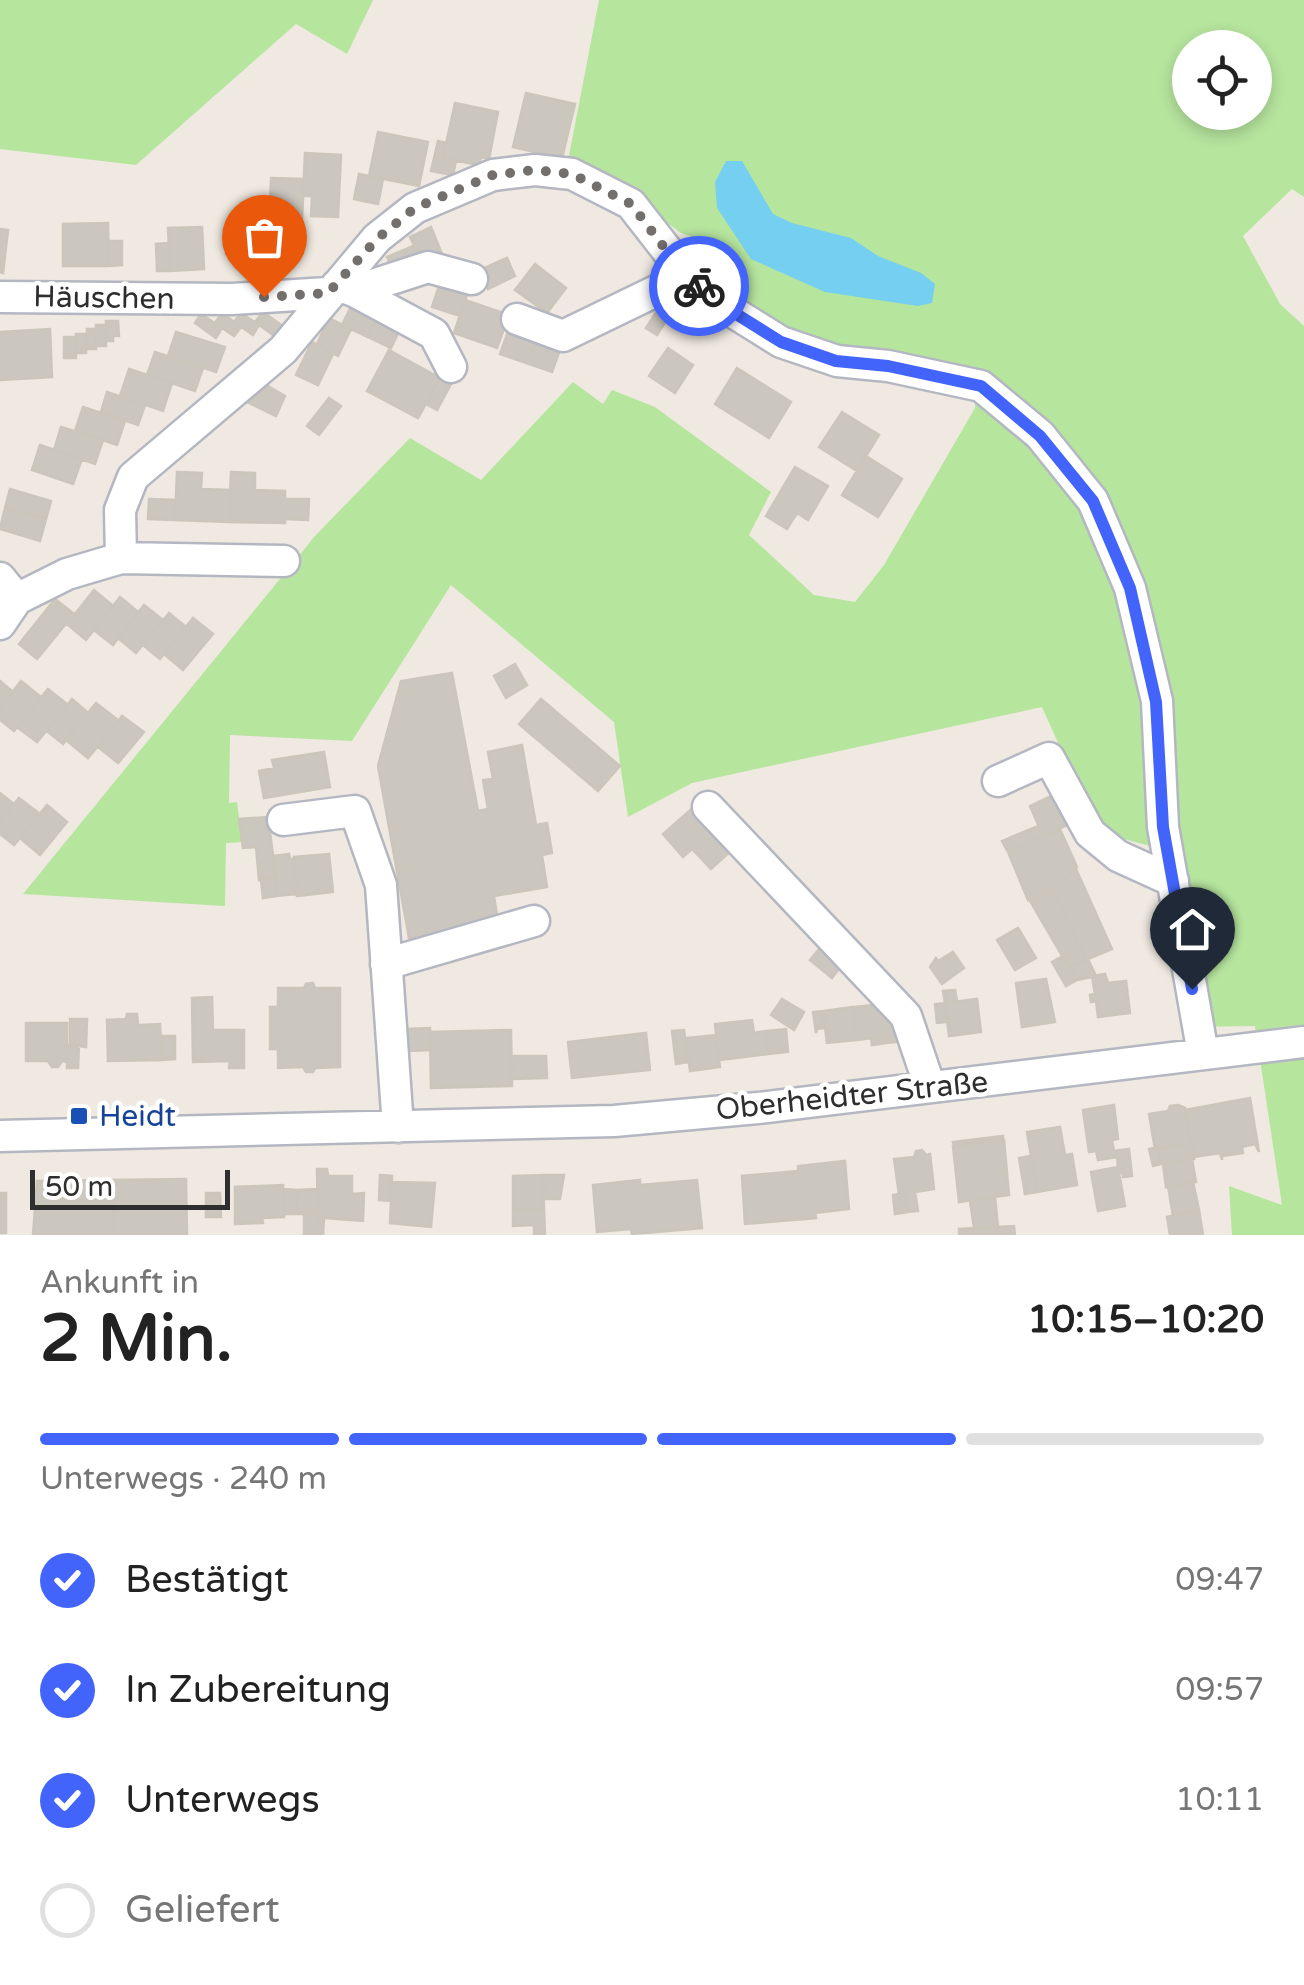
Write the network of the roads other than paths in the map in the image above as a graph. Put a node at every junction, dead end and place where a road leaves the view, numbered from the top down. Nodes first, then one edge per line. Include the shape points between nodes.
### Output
1 (686, 276) junction
2 (472, 278) dead end
3 (339, 289) junction
4 (0, 297) edge
5 (517, 319) dead end
6 (452, 367) dead end
7 (122, 558) junction
8 (284, 561) dead end
9 (6, 600) edge
10 (998, 780) dead end
11 (708, 807) dead end
12 (283, 820) dead end
13 (1173, 882) junction
14 (534, 920) dead end
15 (386, 964) junction
16 (1304, 1042) edge
17 (1203, 1054) junction
18 (930, 1087) junction
19 (398, 1127) junction
20 (0, 1136) edge

1 - 3 street via 631,204 572,174 534,170 493,175 415,208 378,238
1 - 5 street via 563,336
1 - 13 street via 781,342 836,361 981,386 1040,436 1093,501 1130,588 1156,702
2 - 3 street, Häuschen via 428,268
3 - 4 street, Häuschen via 232,299
3 - 6 street via 434,334
3 - 7 street via 283,350 133,477 120,510
7 - 8 street
7 - 9 street
10 - 13 street via 1049,758 1090,832 1118,856
11 - 18 street via 906,1016
12 - 15 street via 355,811 380,885
13 - 17 street
14 - 15 street
15 - 19 street
16 - 17 street, Oberheidter Straße
17 - 18 street, Oberheidter Straße
18 - 19 street, Oberheidter Straße via 614,1120
19 - 20 street, Oberheidter Straße

